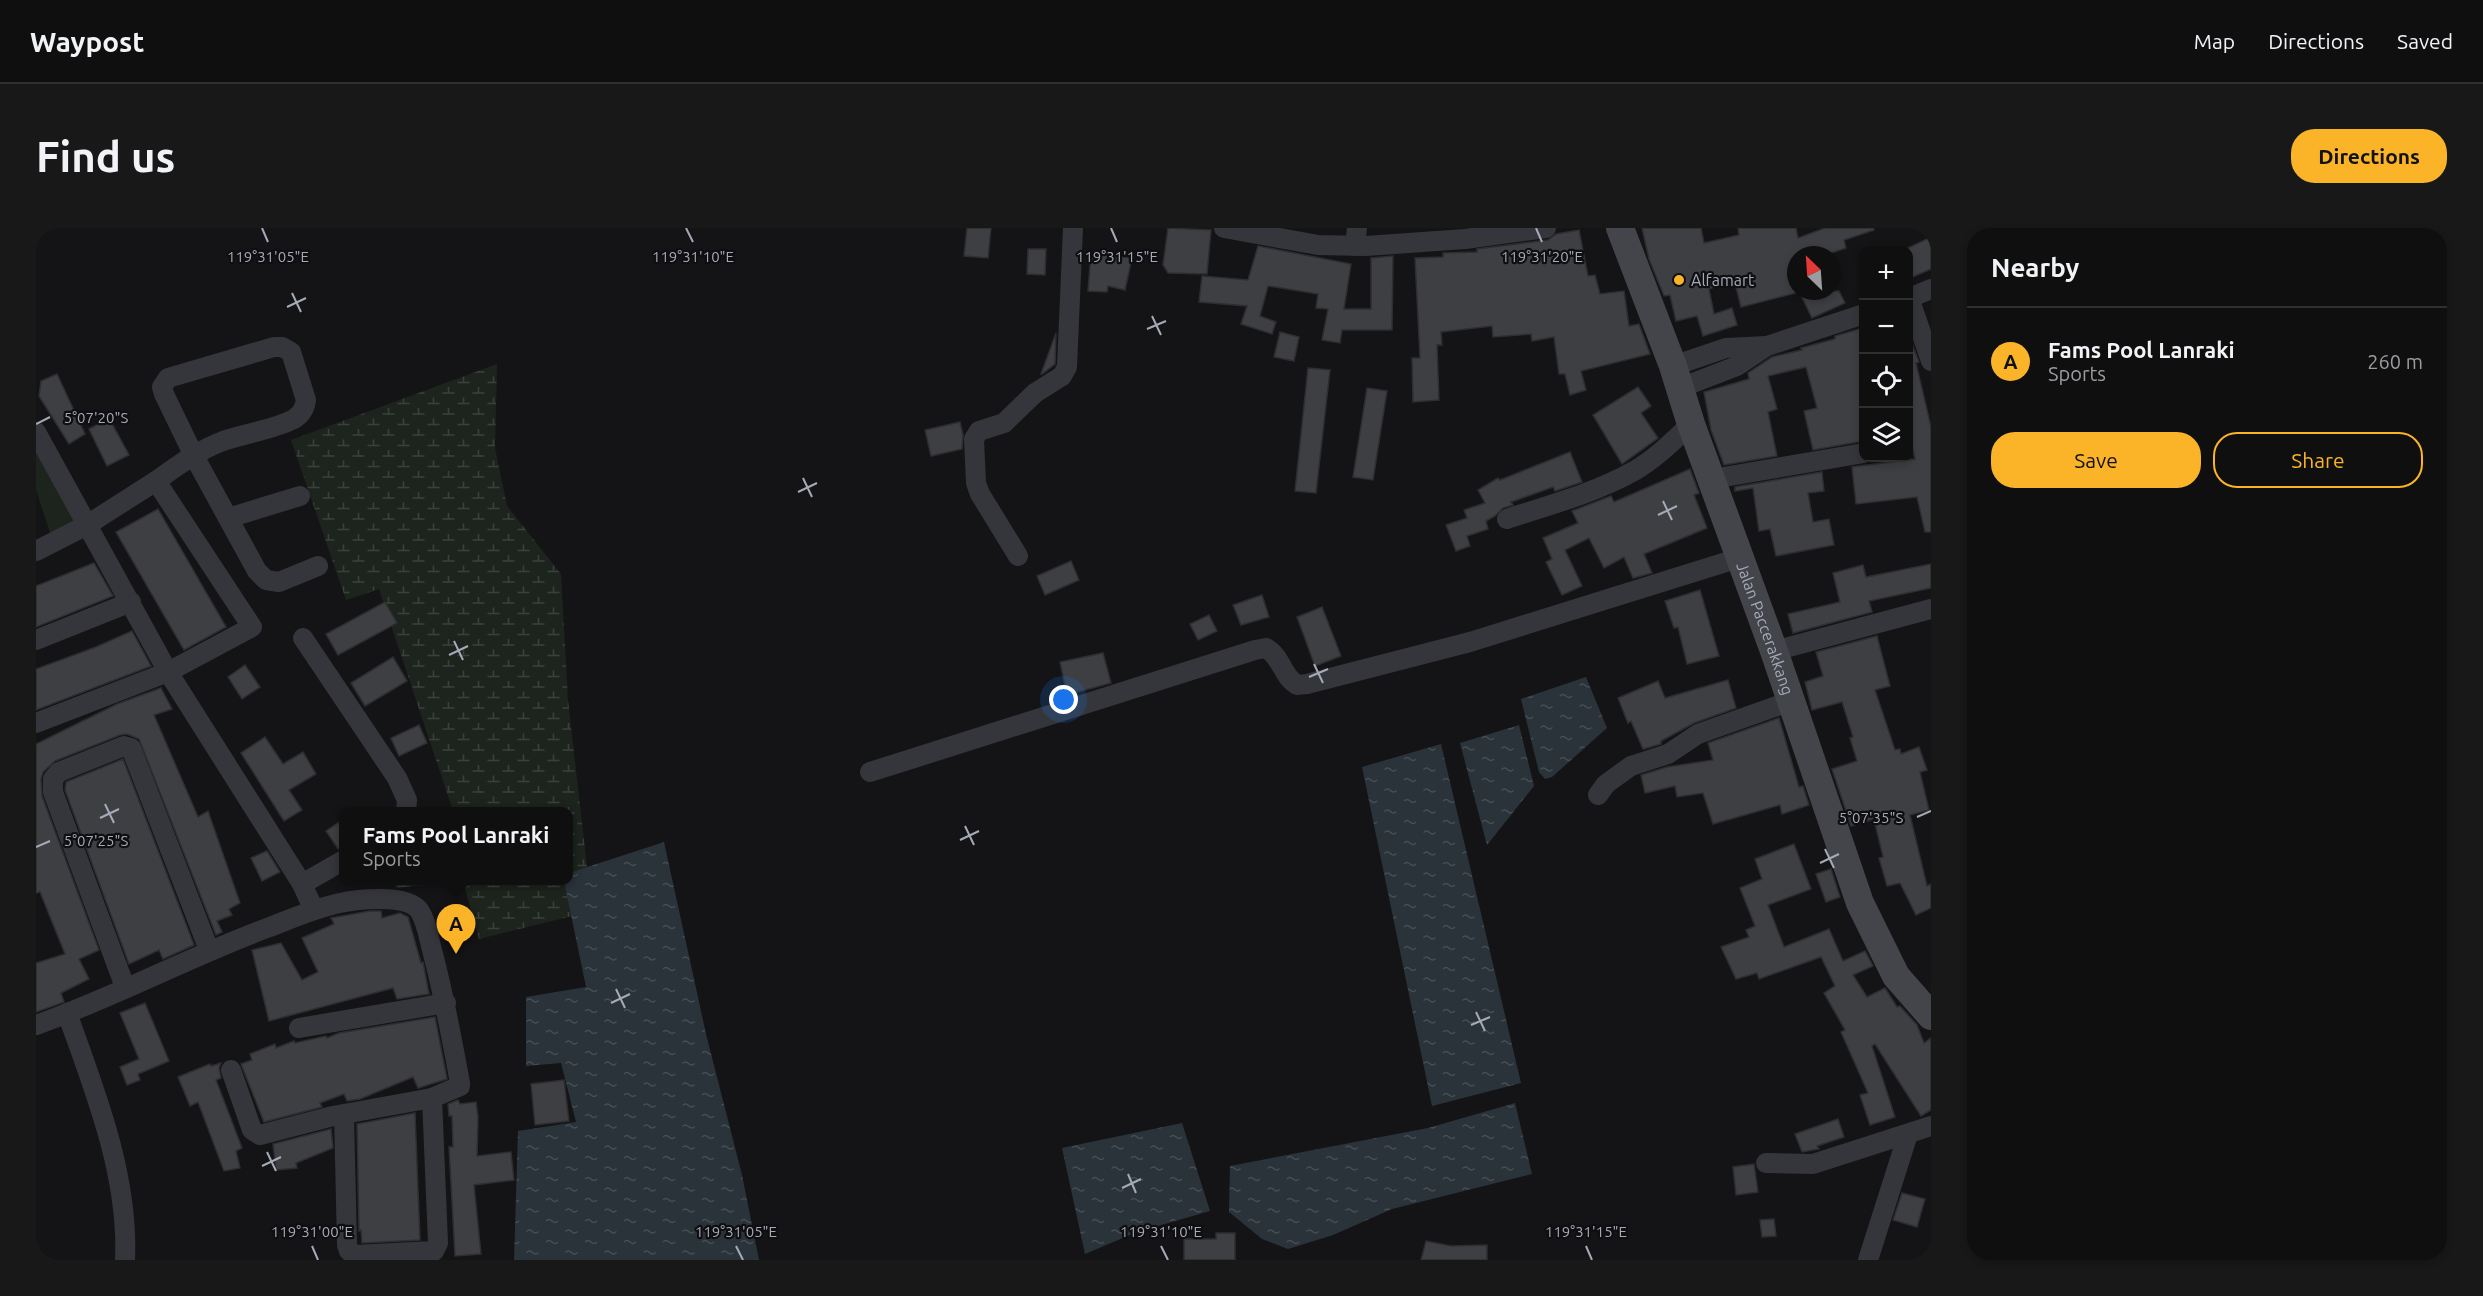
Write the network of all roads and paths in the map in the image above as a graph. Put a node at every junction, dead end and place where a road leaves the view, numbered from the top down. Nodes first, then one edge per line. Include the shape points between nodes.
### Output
1 (1073, 228) edge
2 (1224, 228) edge
3 (1546, 228) edge
4 (1620, 228) edge
5 (1465, 234) edge
6 (1356, 237) edge
7 (1931, 289) edge
8 (1913, 296) edge
9 (1909, 300) edge
10 (1859, 315) edge
11 (1931, 361) edge
12 (1677, 377) junction
13 (1691, 424) junction
14 (36, 432) edge
15 (1859, 454) edge
16 (194, 456) junction
17 (1712, 479) junction
18 (156, 481) junction
19 (300, 496) dead end
20 (228, 518) junction
21 (1507, 519) dead end
22 (87, 525) junction
23 (37, 547) edge
24 (1018, 556) dead end
25 (1739, 558) junction
26 (318, 566) dead end
27 (131, 602) junction
28 (1931, 609) edge
29 (303, 638) dead end
30 (36, 640) edge
31 (1774, 651) junction
32 (168, 672) junction
33 (1791, 701) junction
34 (36, 723) edge
35 (870, 772) dead end
36 (1598, 795) dead end
37 (406, 807) edge
38 (339, 863) edge
39 (302, 884) junction
40 (314, 910) junction
41 (209, 950) junction
42 (125, 987) junction
43 (446, 1003) junction
44 (67, 1013) junction
45 (1931, 1016) edge
46 (36, 1025) edge
47 (299, 1028) dead end
48 (231, 1070) dead end
49 (432, 1098) junction
50 (344, 1114) junction
51 (1931, 1126) edge
52 (1908, 1134) junction
53 (1766, 1163) dead end
54 (125, 1260) edge
55 (1868, 1260) edge

1 - 24 street via 1067,367 1004,423 979,431 974,439 980,494
2 - 6 street via 1318,244
3 - 5 street
4 - 12 main road, Jalan Paccerakkang
5 - 6 street
7 - 8 street
9 - 11 street
10 - 12 street via 1767,346 1737,366
12 - 13 main road, Jalan Paccerakkang
13 - 17 main road, Jalan Paccerakkang
13 - 21 street via 1633,472
14 - 22 street
15 - 17 street
16 - 16 street via 222,441 285,422 301,413 306,400 291,352 274,347 176,374 164,381 164,394
16 - 18 street
16 - 20 street
17 - 25 main road, Jalan Paccerakkang
18 - 22 street
18 - 32 street via 252,627
19 - 20 street
20 - 26 street via 266,580 279,582
22 - 23 street
22 - 27 street
25 - 31 main road, Jalan Paccerakkang
25 - 35 street via 1470,642 1307,684 1297,685 1289,680 1275,653 1266,648 1255,650
27 - 30 street
27 - 32 street
28 - 31 street
29 - 37 street via 397,778
31 - 33 main road, Jalan Paccerakkang
32 - 34 street
32 - 39 street
33 - 36 street via 1698,734 1668,754 1631,766
33 - 45 main road, Jalan Paccerakkang via 1872,929 1896,976
38 - 39 street
39 - 40 street
40 - 41 street
40 - 43 street via 362,900 412,904 426,926
41 - 42 street
41 - 42 street via 131,748 124,746 59,772 53,779 53,792
42 - 44 street
43 - 47 street
43 - 49 street via 460,1086
44 - 46 street
44 - 54 street via 115,1161 123,1210
48 - 50 street via 256,1134
49 - 50 street
49 - 50 street via 438,1243 431,1252 355,1256 349,1251
51 - 52 street
52 - 53 street via 1813,1164
52 - 55 street

